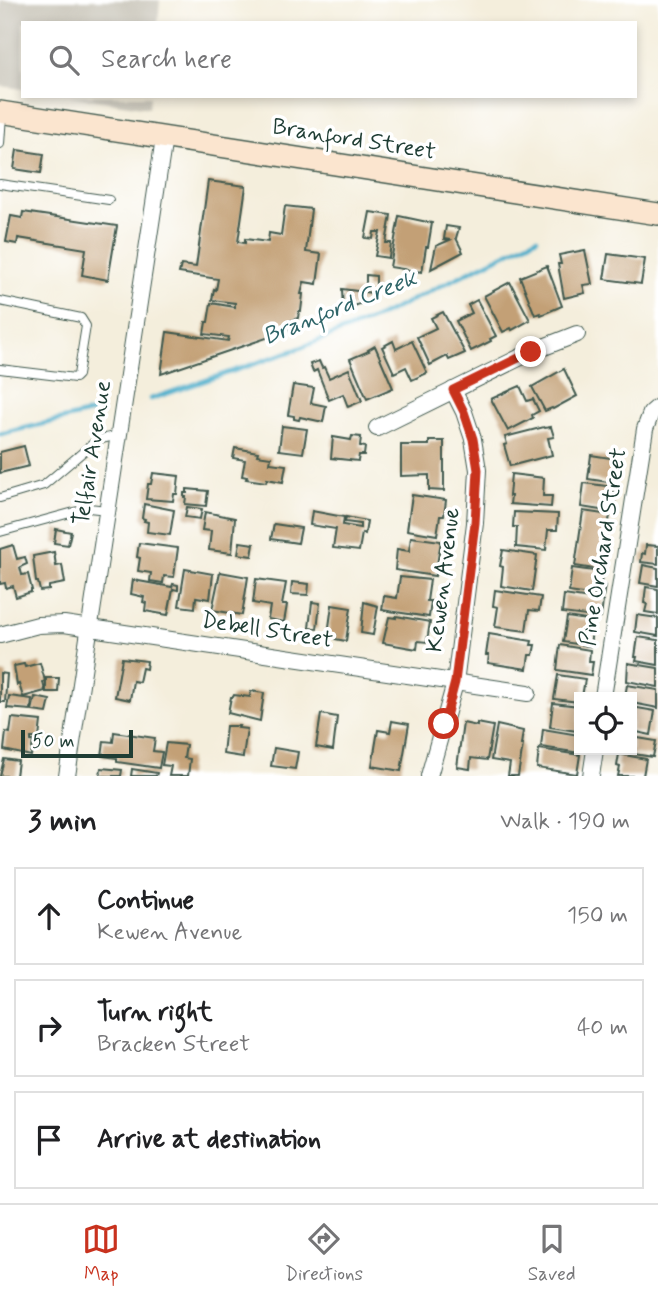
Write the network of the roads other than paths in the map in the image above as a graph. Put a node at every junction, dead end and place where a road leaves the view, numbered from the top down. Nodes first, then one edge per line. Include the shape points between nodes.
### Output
1 (1, 112) edge
2 (164, 138) junction
3 (0, 144) edge
4 (0, 184) edge
5 (109, 200) dead end
6 (658, 214) edge
7 (0, 301) edge
8 (577, 334) dead end
9 (0, 369) edge
10 (453, 390) junction
11 (658, 407) edge
12 (377, 428) dead end
13 (119, 435) junction
14 (0, 498) edge
15 (107, 510) junction
16 (0, 533) edge
17 (90, 627) junction
18 (0, 635) edge
19 (455, 682) junction
20 (604, 692) edge
21 (528, 693) dead end
22 (594, 755) edge
23 (67, 776) edge
24 (429, 776) edge
25 (591, 776) edge

1 - 2 main road, Branford Street
1 - 3 lane
2 - 6 main road, Branford Street
2 - 13 street, Telfair Avenue
4 - 5 lane
7 - 9 lane via 81,318 86,326 75,378
8 - 10 street
10 - 12 street
10 - 19 street, Kewen Avenue via 473,439 478,470
11 - 20 street, Pine Orchard Street via 645,429
13 - 14 lane via 97,440 44,485
13 - 15 street, Telfair Avenue
15 - 16 lane via 89,508
15 - 17 street, Telfair Avenue
17 - 18 street, Debell Street via 53,623
17 - 19 street, Debell Street
17 - 23 street, Telfair Avenue
19 - 21 street, Debell Street
19 - 24 street, Kewen Avenue
22 - 25 street

